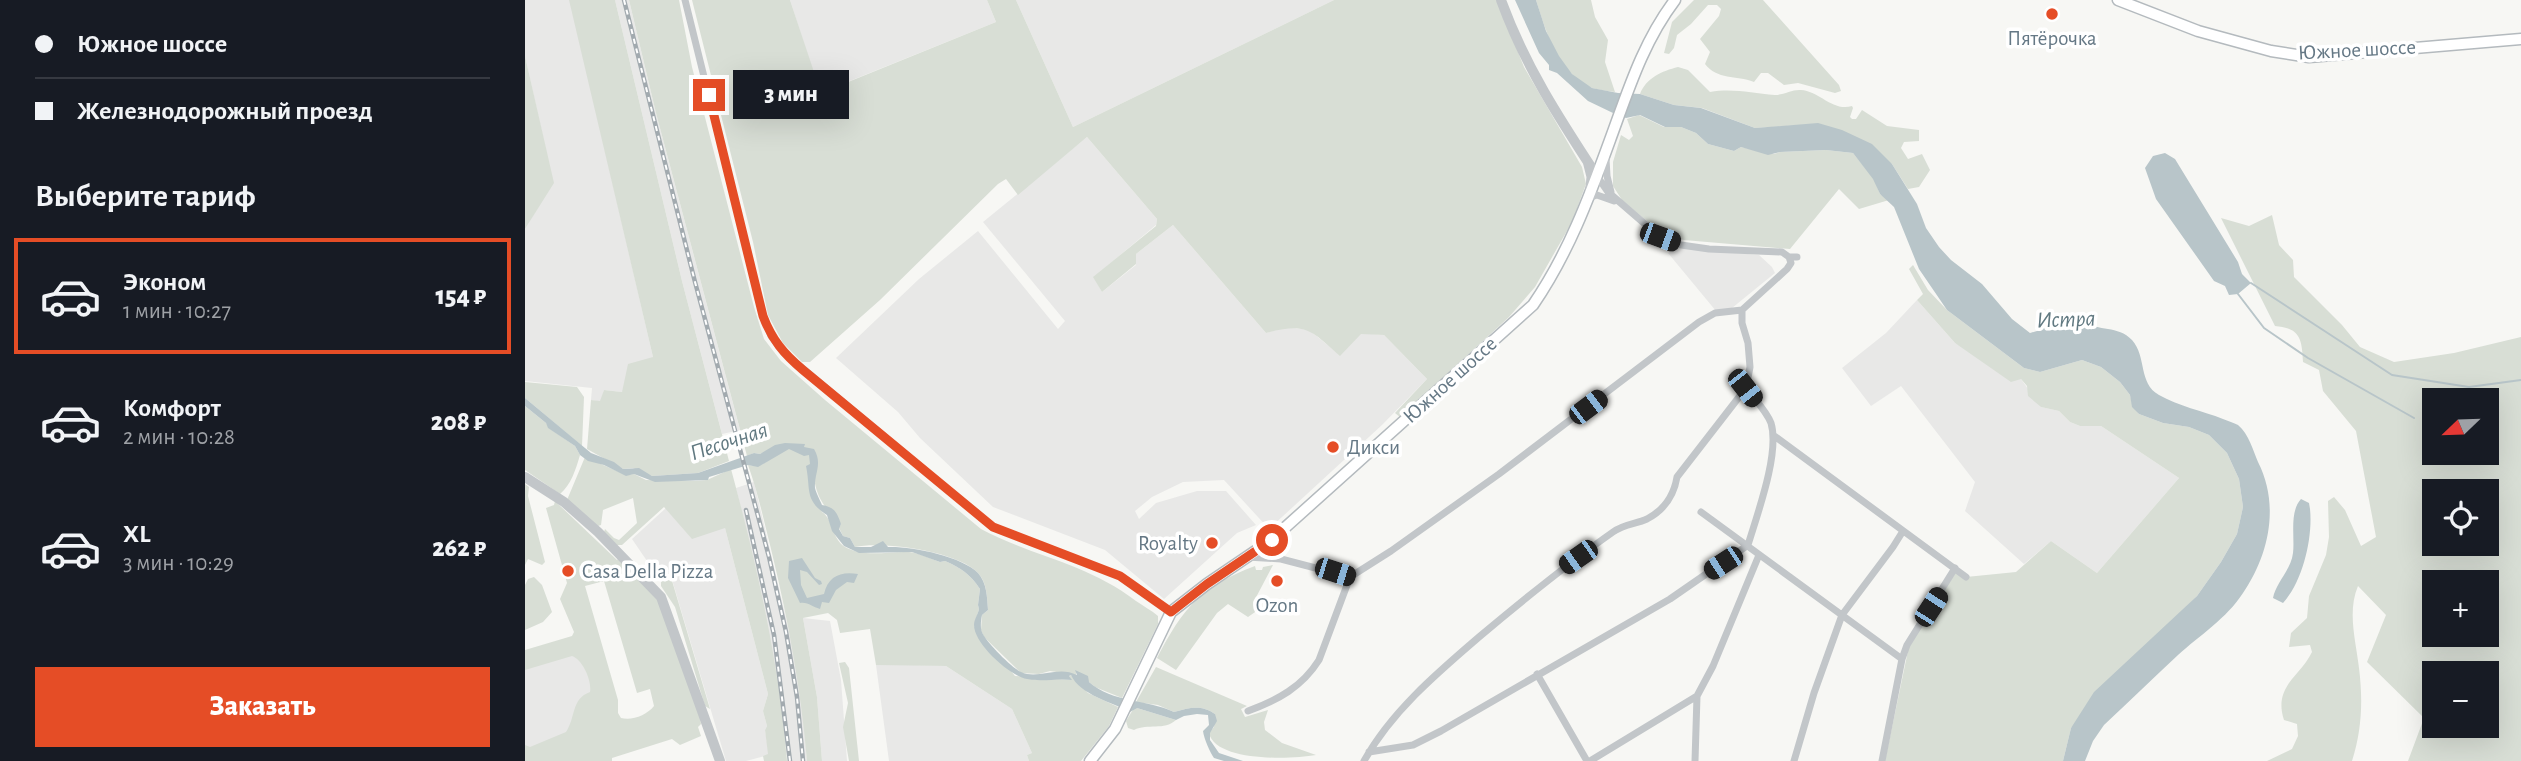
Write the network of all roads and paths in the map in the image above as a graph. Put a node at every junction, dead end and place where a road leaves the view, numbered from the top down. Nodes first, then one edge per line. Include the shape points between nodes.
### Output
1 (685, 0) edge
2 (1501, 0) edge
3 (1675, 0) edge
4 (2118, 0) edge
5 (2521, 39) edge
6 (1607, 148) junction
7 (1585, 158) junction
8 (1597, 176) junction
9 (1588, 198) junction
10 (1621, 204) junction
11 (1742, 310) junction
12 (1745, 388) junction
13 (1773, 435) junction
14 (525, 477) edge
15 (1702, 512) dead end
16 (1903, 531) junction
17 (1269, 542) junction
18 (1748, 545) junction
19 (1759, 555) junction
20 (1246, 557) junction
21 (1282, 559) junction
22 (1955, 568) junction
23 (1350, 577) junction
24 (1966, 577) dead end
25 (1171, 612) junction
26 (1842, 615) junction
27 (1902, 659) junction
28 (1537, 674) junction
29 (1697, 696) junction
30 (1248, 711) dead end
31 (1369, 752) junction
32 (720, 761) edge
33 (1090, 761) edge
34 (1364, 761) edge
35 (1588, 761) edge
36 (1695, 761) edge
37 (1794, 761) edge
38 (1882, 761) edge

1 - 25 street via 763,316 783,352 993,527 1120,576
2 - 7 street via 1531,71
3 - 6 main road, Южное шоссе via 1650,37
4 - 5 main road, Южное шоссе via 2198,31 2309,57
6 - 7 street via 1595,160
6 - 8 main road, Южное шоссе
6 - 10 street via 1608,186
7 - 8 street
7 - 9 street via 1590,177
8 - 9 main road, Южное шоссе
8 - 10 street
9 - 10 street via 1597,195
9 - 17 main road, Южное шоссе via 1556,272 1533,305
10 - 11 street via 1660,237 1681,245 1782,252 1793,257 1787,269
11 - 12 street via 1750,367
11 - 23 street via 1715,313 1699,323 1499,474
12 - 13 street via 1766,414
12 - 31 street via 1678,477 1668,501 1647,519 1623,525 1555,573 1444,667 1381,733
13 - 16 street
13 - 18 street via 1770,467
14 - 32 street via 564,502 661,597
15 - 18 street
16 - 22 street
16 - 26 street
17 - 20 main road, Южное шоссе
17 - 21 street
18 - 19 street
18 - 28 street via 1670,598
19 - 26 street
19 - 29 street
20 - 21 street
20 - 25 main road, Южное шоссе
21 - 23 street
22 - 24 street
22 - 27 street via 1906,645
23 - 30 street via 1313,670 1287,694
25 - 33 main road, Южное шоссе via 1115,729
26 - 27 street
26 - 37 street
27 - 38 street
28 - 31 street via 1413,745
28 - 35 street
29 - 35 street
29 - 36 street
31 - 34 street

